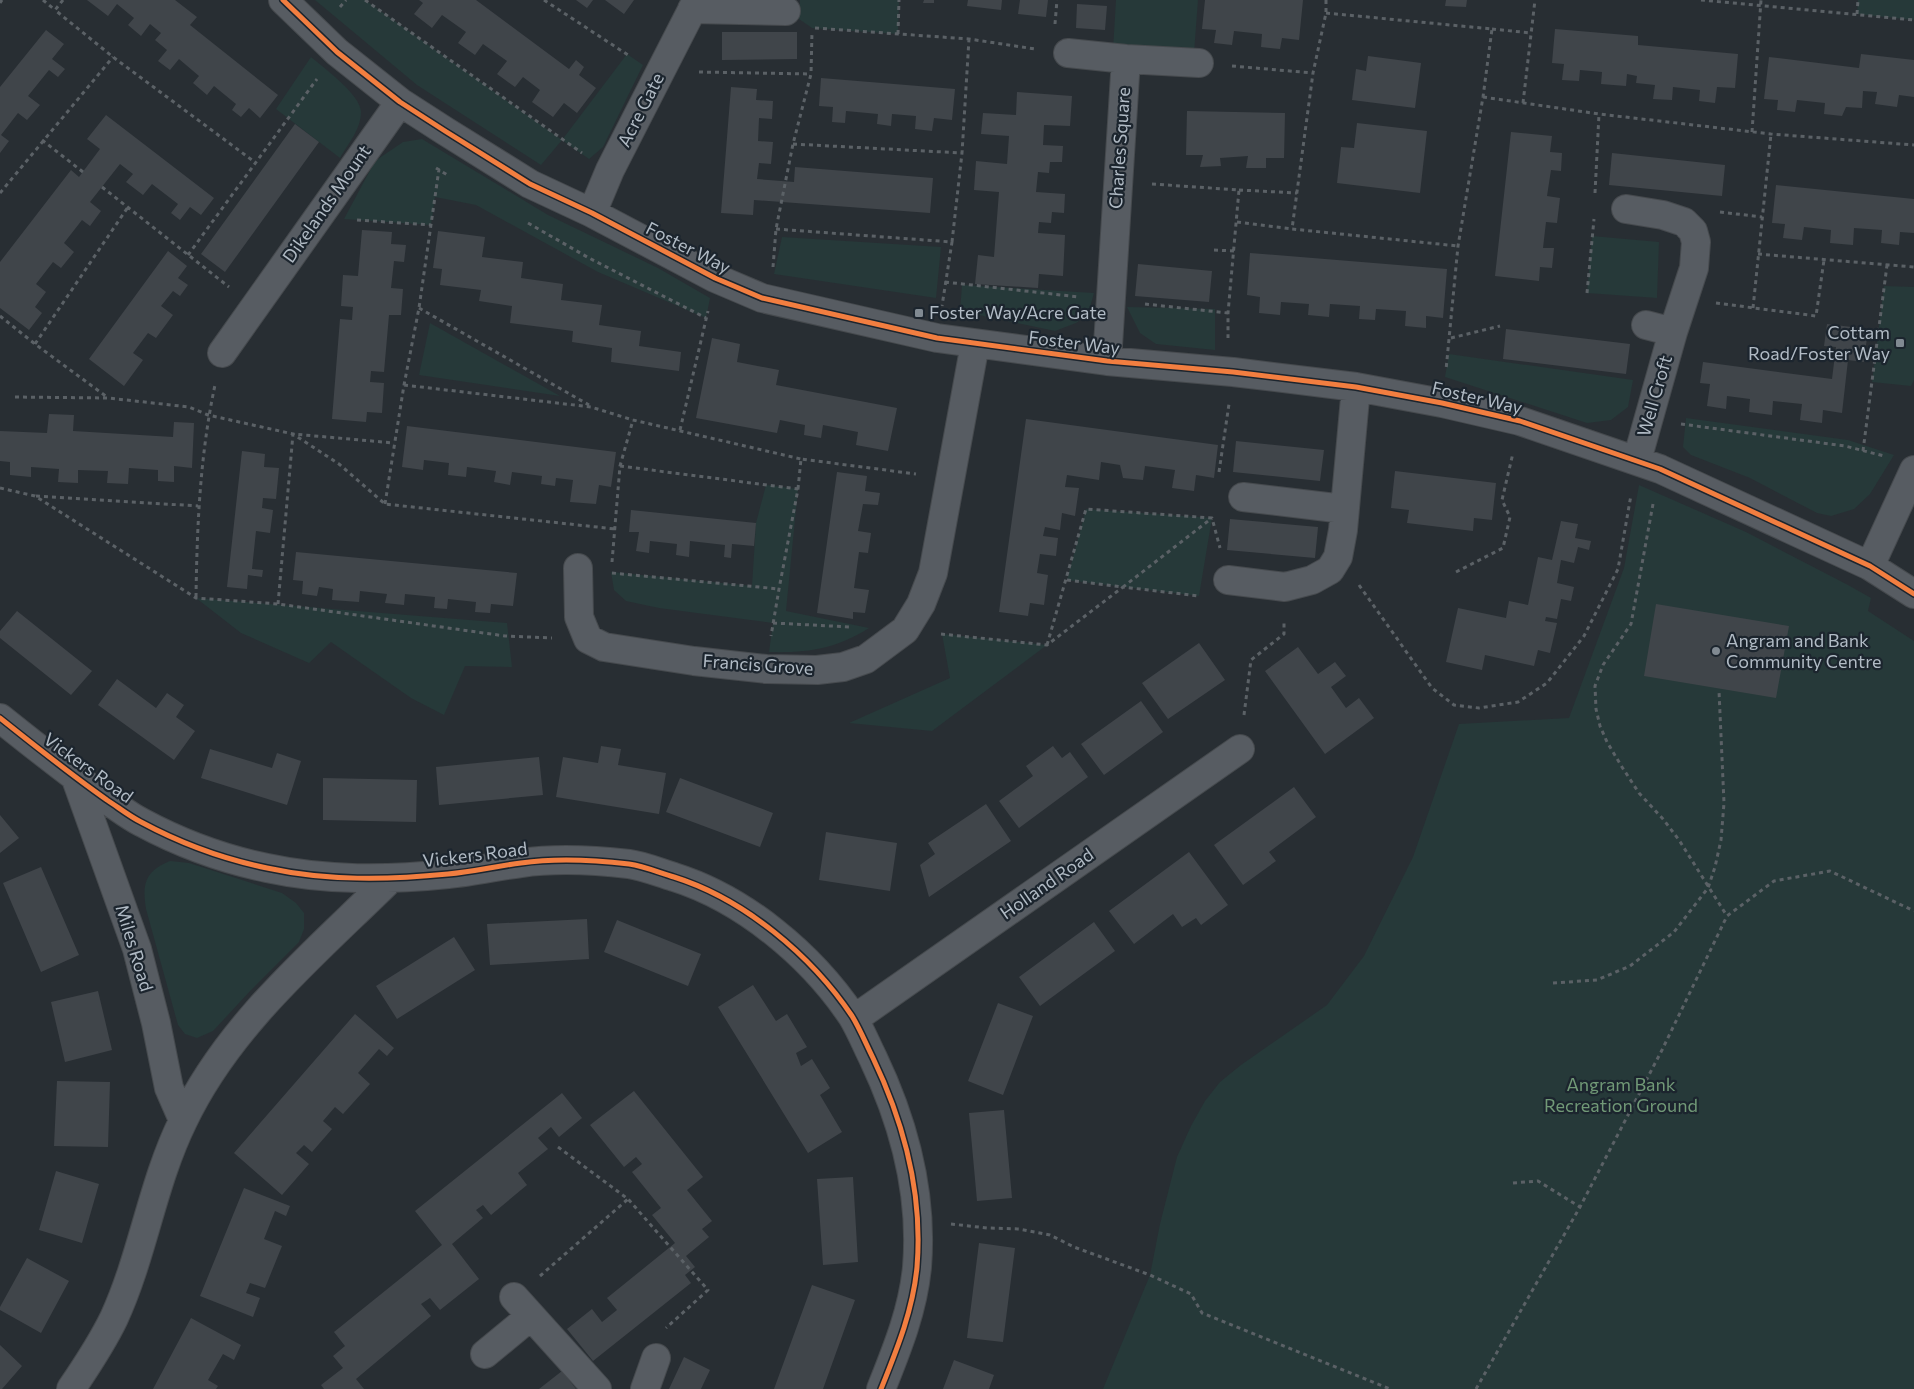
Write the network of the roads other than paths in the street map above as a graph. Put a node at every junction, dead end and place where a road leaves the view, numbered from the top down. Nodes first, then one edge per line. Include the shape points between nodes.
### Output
1 (283, 0) edge
2 (694, 4) edge
3 (786, 11) dead end
4 (1068, 53) road end
5 (1126, 59) junction
6 (1199, 63) road end
7 (400, 102) junction
8 (1626, 209) dead end
9 (592, 213) junction
10 (1646, 325) dead end
11 (1673, 332) junction
12 (975, 344) junction
13 (222, 353) road end
14 (1107, 361) junction
15 (1356, 388) junction
16 (1648, 464) junction
17 (1914, 470) edge
18 (1243, 497) dead end
19 (1344, 509) junction
20 (1870, 566) junction
21 (578, 568) dead end
22 (1228, 580) road end
23 (1914, 594) edge
24 (0, 718) edge
25 (1240, 748) road end
26 (76, 778) junction
27 (391, 878) junction
28 (854, 1019) junction
29 (183, 1120) junction
30 (485, 1354) dead end
31 (656, 1358) road end
32 (70, 1389) edge
33 (597, 1389) edge
34 (645, 1389) edge
35 (881, 1389) edge

1 - 7 street, Foster Way via 337,52
2 - 3 street, Acre Gate
2 - 9 street, Acre Gate via 610,170
4 - 5 street
5 - 6 street
5 - 14 street, Charles Square via 1119,181 1123,238
7 - 9 street, Foster Way via 530,184
7 - 13 street, Dikelands Mount
8 - 11 street, Well Croft via 1663,215 1684,222 1693,231 1696,242 1694,268
9 - 12 street, Foster Way via 715,278 762,298
10 - 11 street, Well Croft
11 - 16 street, Well Croft via 1648,419
12 - 14 street, Foster Way
12 - 21 street, Francis Grove via 933,573 921,604 905,630 866,658 843,667 817,670 766,669 604,647 588,639 579,617
14 - 15 street, Foster Way via 1233,372
15 - 16 street, Foster Way via 1520,421
15 - 19 street
16 - 20 street, Foster Way
17 - 20 street
18 - 19 street
19 - 22 street via 1338,557 1330,570 1312,580 1285,587
20 - 23 street, Foster Way
24 - 26 street, Vickers Road
25 - 28 street, Holland Road
26 - 27 street, Vickers Road via 138,821 196,848 263,868 307,876
26 - 29 street, Miles Road via 137,949 169,1088
27 - 28 street, Vickers Road via 452,874 525,862 633,864 730,900 775,932 832,989
27 - 29 street via 256,1012 214,1065
28 - 35 street, Vickers Road via 902,1130 913,1176 918,1221 913,1297
29 - 32 street via 167,1156 138,1254 114,1318
30 - 33 street via 523,1307
31 - 34 street

